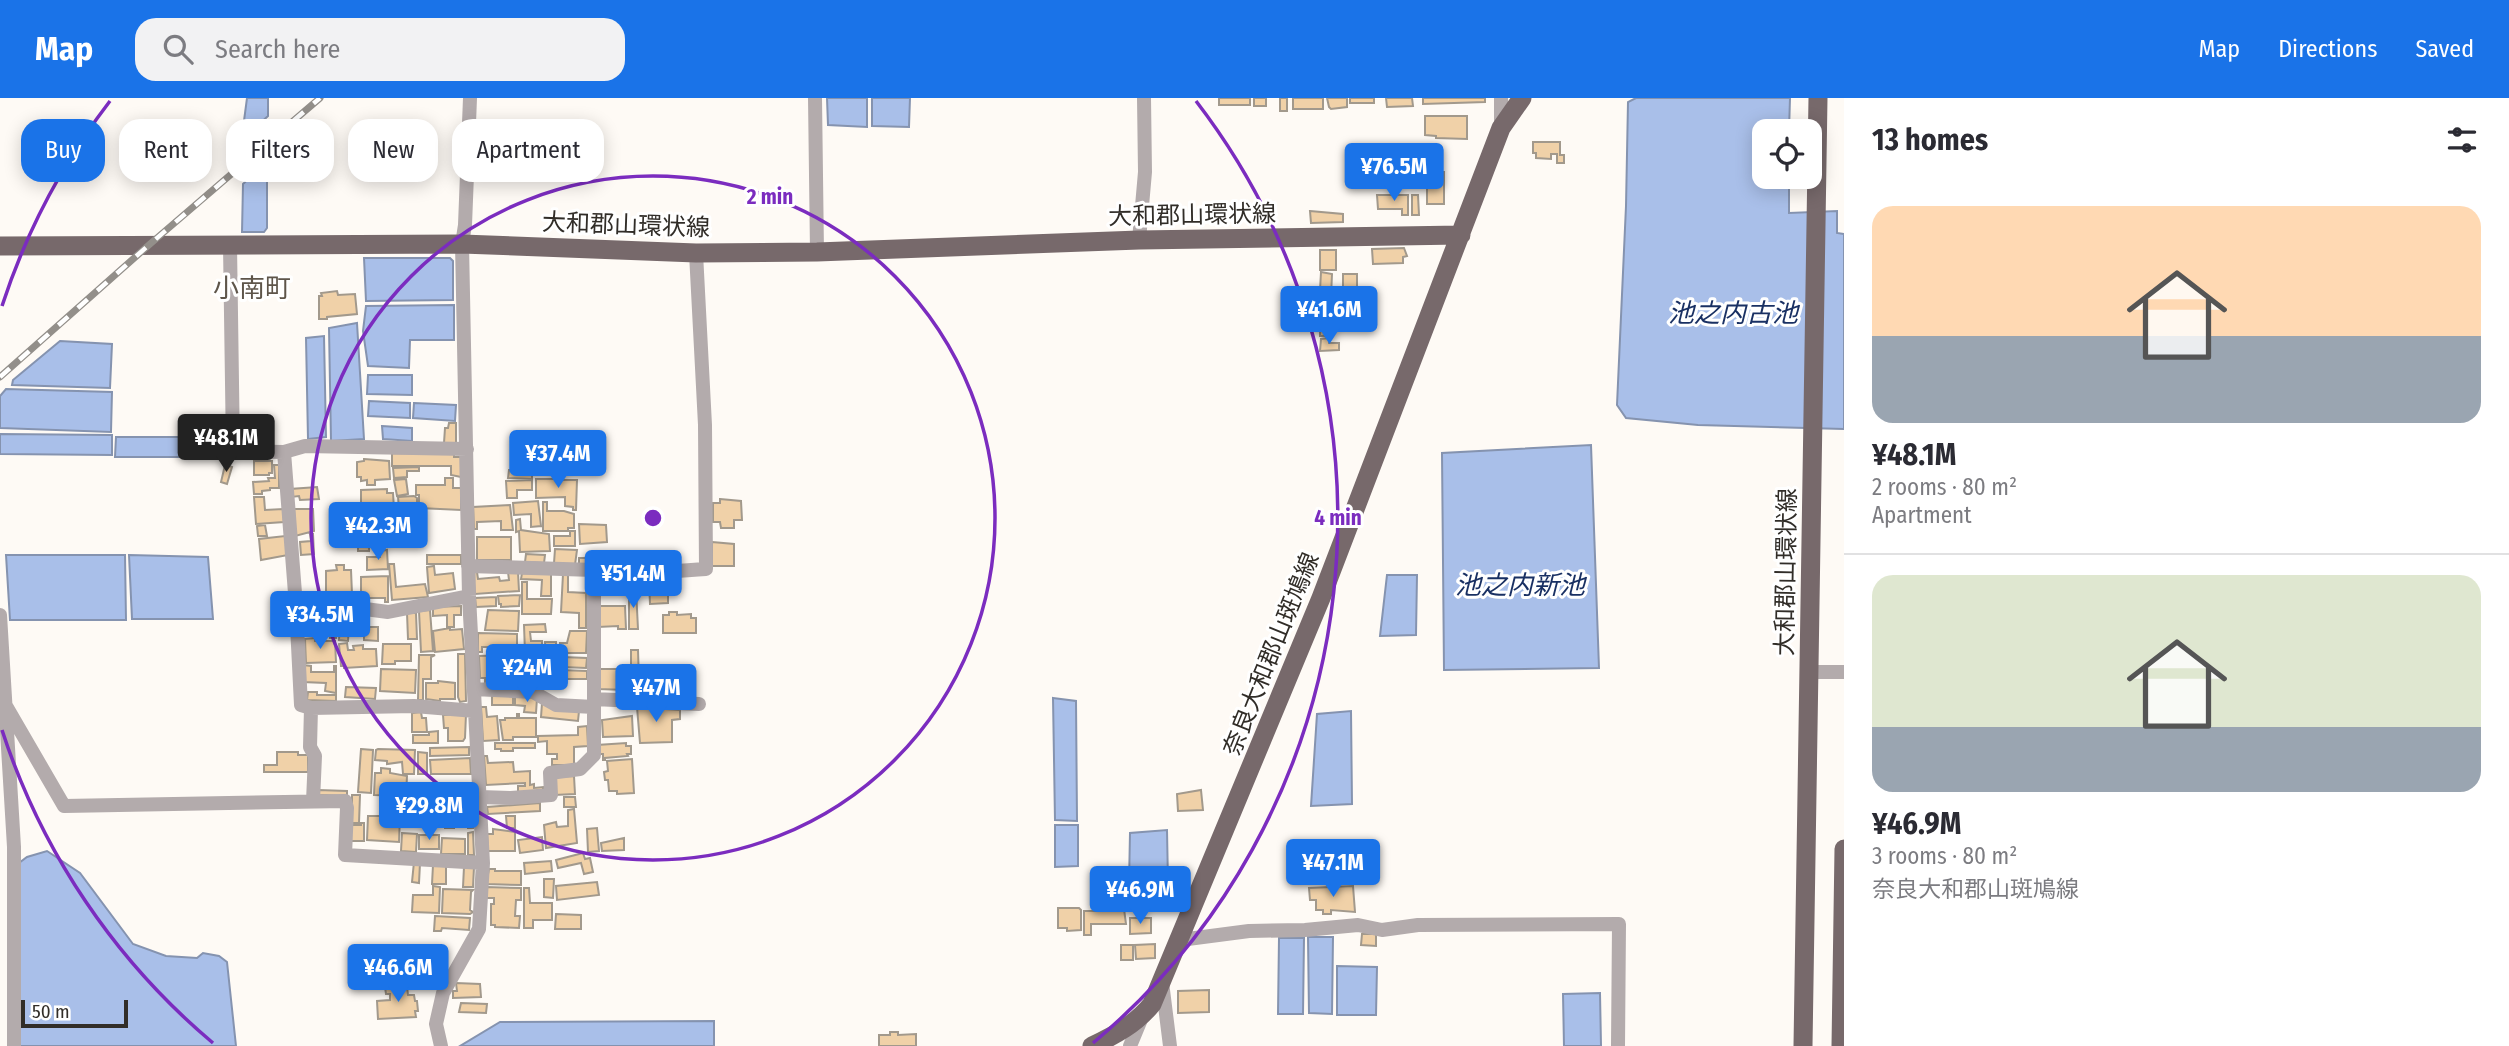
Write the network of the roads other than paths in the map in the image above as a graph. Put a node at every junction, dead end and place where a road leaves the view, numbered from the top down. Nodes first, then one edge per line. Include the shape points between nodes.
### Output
1 (470, 98) edge
2 (815, 98) edge
3 (1143, 98) edge
4 (1501, 98) edge
5 (1522, 98) edge
6 (1818, 98) edge
7 (1501, 128) junction
8 (1461, 235) junction
9 (0, 238) edge
10 (1139, 240) junction
11 (462, 244) junction
12 (230, 245) junction
13 (0, 246) edge
14 (817, 252) junction
15 (696, 253) junction
16 (467, 449) junction
17 (284, 452) junction
18 (468, 566) junction
19 (594, 576) junction
20 (469, 596) junction
21 (296, 606) junction
22 (0, 615) edge
23 (1809, 672) junction
24 (1844, 672) edge
25 (474, 689) junction
26 (594, 703) junction
27 (699, 704) dead end
28 (6, 706) junction
29 (311, 708) junction
30 (475, 710) junction
31 (480, 797) junction
32 (313, 801) junction
33 (1844, 849) edge
34 (483, 863) junction
35 (1180, 940) junction
36 (1162, 982) junction
37 (1142, 1017) junction
38 (14, 1046) edge
39 (441, 1046) edge
40 (1092, 1046) edge
41 (1130, 1046) edge
42 (1170, 1046) edge
43 (1618, 1046) edge
44 (1803, 1046) edge
45 (1841, 1046) edge

1 - 11 street
2 - 14 street
3 - 10 street via 1145,172
4 - 7 street
5 - 7 main road, 奈良大和郡山斑鳩線
6 - 23 main road, 大和郡山環状線
7 - 8 main road, 奈良大和郡山斑鳩線
8 - 10 main road, 大和郡山環状線
8 - 35 main road, 奈良大和郡山斑鳩線 via 1321,598
9 - 13 street
10 - 14 main road, 大和郡山環状線
11 - 12 main road, 大和郡山環状線
11 - 15 main road, 大和郡山環状線
11 - 16 street
12 - 13 main road, 大和郡山環状線
12 - 17 street via 233,452
14 - 15 main road, 大和郡山環状線
15 - 19 street via 705,425 706,569
16 - 17 street via 305,446
16 - 18 street
17 - 21 street
18 - 19 street via 594,569
18 - 20 street
19 - 26 street
20 - 21 street via 388,612
20 - 25 street
21 - 29 street via 301,705
22 - 28 street
23 - 24 street
23 - 44 main road, 大和郡山環状線
25 - 26 street via 533,692 556,705
25 - 30 street
26 - 27 street
26 - 31 street via 594,755 580,769 550,772 551,795
28 - 32 street via 64,806
28 - 38 street via 14,847
29 - 30 street
29 - 32 street
30 - 31 street
31 - 34 street
32 - 34 street via 345,801 345,855
33 - 45 main road
34 - 39 street via 479,929 443,993 436,1024
35 - 36 main road, 奈良大和郡山斑鳩線
35 - 43 street via 1358,925 1382,930 1418,925 1619,924
36 - 37 main road, 奈良大和郡山斑鳩線
36 - 42 street
37 - 40 main road, 奈良大和郡山斑鳩線
37 - 41 street

